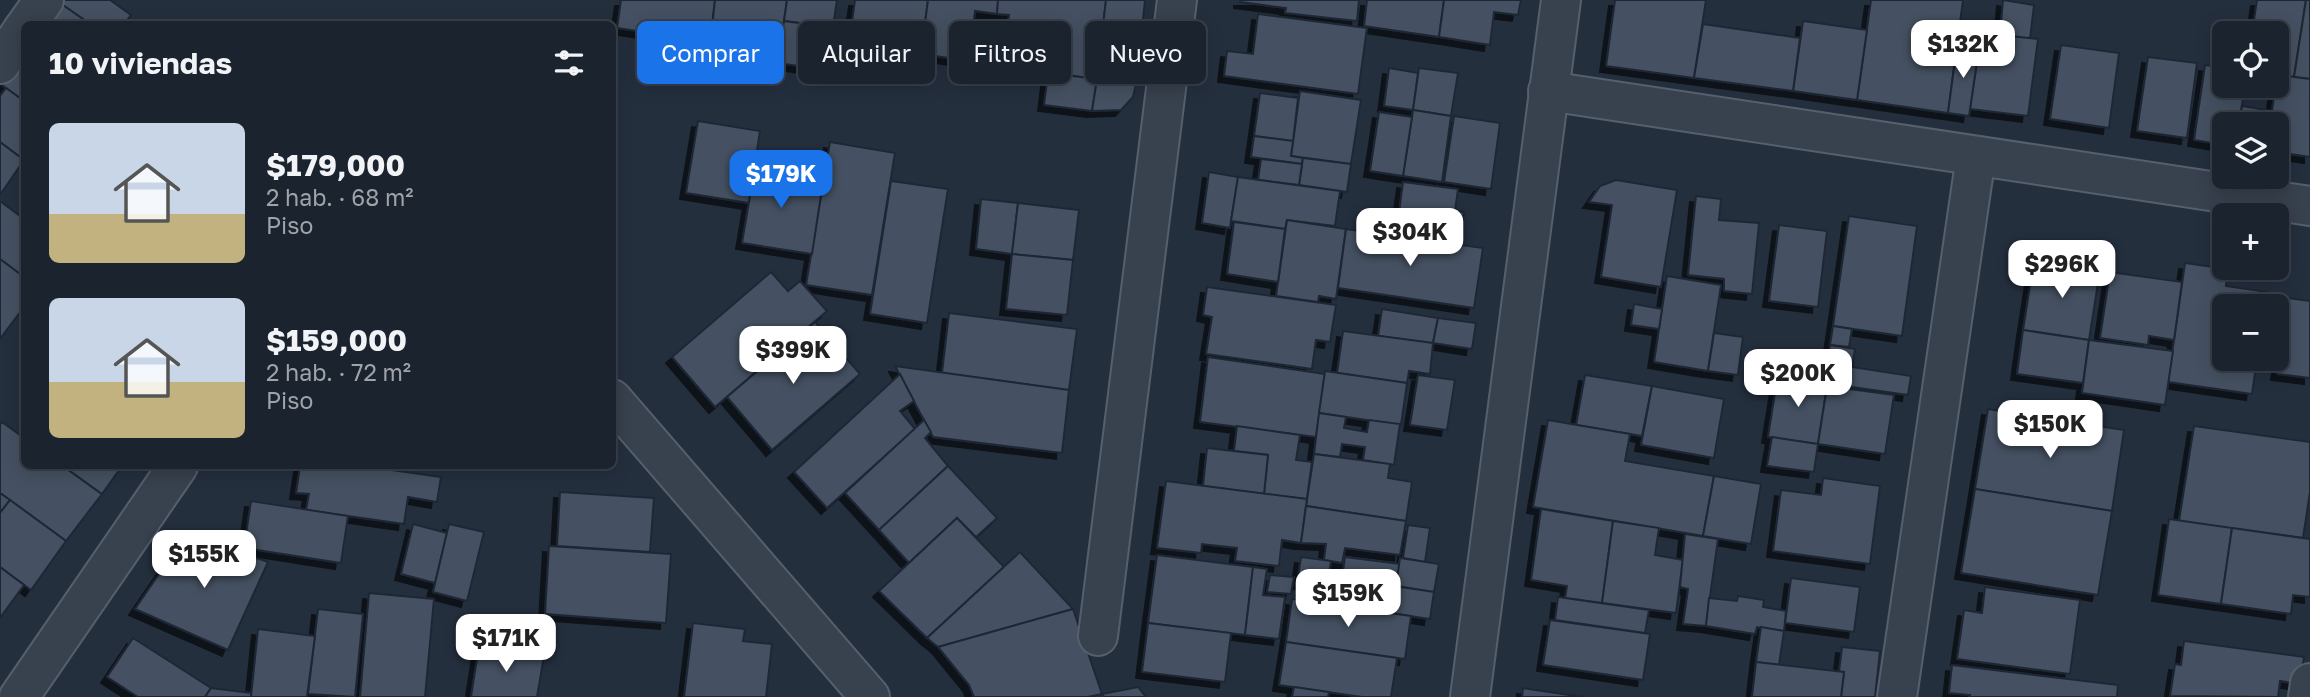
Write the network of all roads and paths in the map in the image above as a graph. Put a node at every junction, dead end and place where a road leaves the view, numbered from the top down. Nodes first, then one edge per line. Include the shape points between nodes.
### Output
1 (44, 0) edge
2 (1177, 0) edge
3 (1561, 0) edge
4 (29, 21) edge
5 (21, 33) edge
6 (0, 64) edge
7 (1548, 91) junction
8 (1976, 156) junction
9 (2310, 206) edge
10 (616, 404) edge
11 (176, 469) edge
12 (1098, 636) dead end
13 (2310, 682) edge
14 (19, 697) edge
15 (870, 697) edge
16 (1470, 697) edge
17 (1897, 697) edge
18 (2308, 697) edge

1 - 4 street
2 - 12 street
3 - 7 street
5 - 6 street
7 - 8 street
7 - 16 street
8 - 9 street
8 - 17 street
10 - 15 street
11 - 14 street
13 - 18 street

